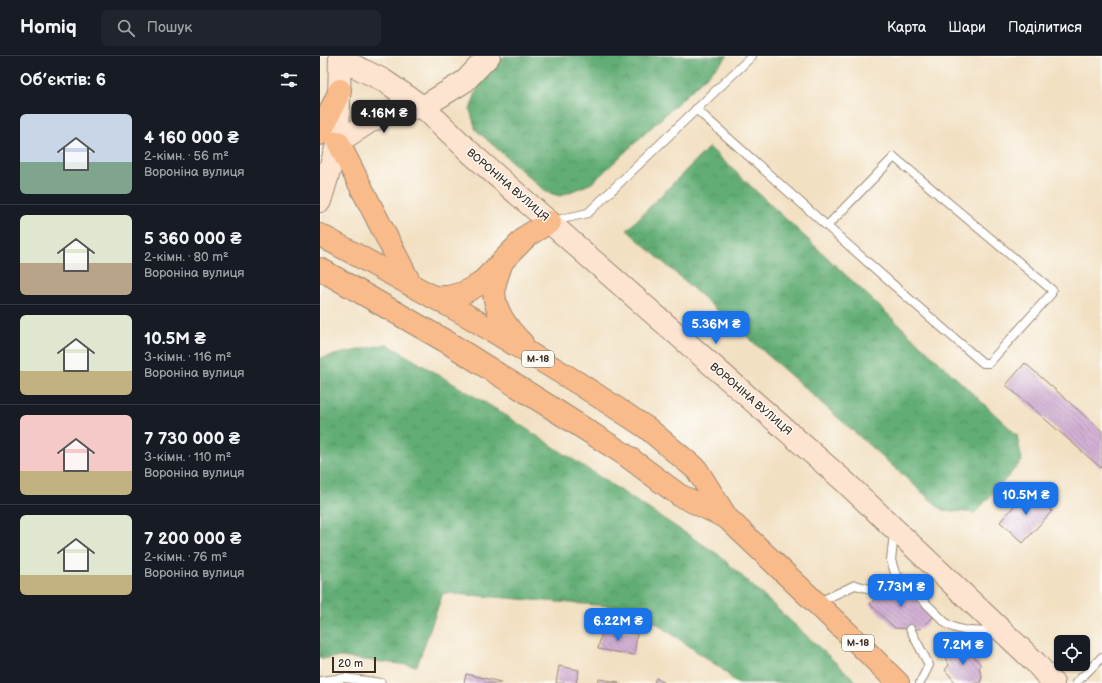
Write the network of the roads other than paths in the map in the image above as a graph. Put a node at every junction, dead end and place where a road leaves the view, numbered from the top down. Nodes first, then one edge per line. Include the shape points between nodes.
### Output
1 (369, 56) edge
2 (489, 56) edge
3 (752, 56) edge
4 (340, 57) edge
5 (383, 80) junction
6 (340, 90) joint
7 (423, 107) junction
8 (696, 109) junction
9 (329, 138) edge
10 (320, 201) edge
11 (550, 222) junction
12 (827, 226) junction
13 (320, 235) edge
14 (503, 259) junction
15 (320, 269) edge
16 (411, 285) junction
17 (433, 297) junction
18 (537, 359) junction
19 (727, 518) junction
20 (894, 528) junction
21 (882, 592) dead end
22 (817, 604) junction
23 (910, 629) dead end
24 (1003, 632) junction
25 (1102, 657) edge
26 (320, 681) edge
27 (381, 683) edge
28 (898, 683) edge
29 (920, 683) edge
30 (1054, 683) edge
31 (1076, 683) edge

1 - 5 street
2 - 7 street via 465,81
3 - 8 lane
4 - 5 street, ВОРОНІНА ВУЛИЦЯ
4 - 6 street
5 - 7 street, ВОРОНІНА ВУЛИЦЯ
6 - 9 highway
7 - 9 street via 394,110
7 - 11 street, ВОРОНІНА ВУЛИЦЯ via 473,155
8 - 11 lane via 588,213
8 - 12 lane
9 - 10 street
9 - 16 highway
11 - 14 highway via 528,235
11 - 20 street, ВОРОНІНА ВУЛИЦЯ
12 - 12 lane via 986,363 989,363 1051,294 1052,290 894,157
13 - 16 highway, М-18
14 - 17 highway via 480,284 463,293
14 - 18 highway via 495,284 498,310 510,331
15 - 19 highway, М-18 via 447,342 558,412 624,454 679,496
16 - 17 highway, М-18
17 - 18 highway, М-18
18 - 19 highway, М-18 via 647,428 692,465
19 - 22 highway, М-18
20 - 24 street, ВОРОНІНА ВУЛИЦЯ
20 - 24 lane via 891,560 895,573 947,624 962,630
21 - 22 lane via 855,585
22 - 28 highway, М-18
23 - 29 lane via 928,665
24 - 30 street, ВОРОНІНА ВУЛИЦЯ
25 - 31 lane
26 - 27 lane via 345,678

